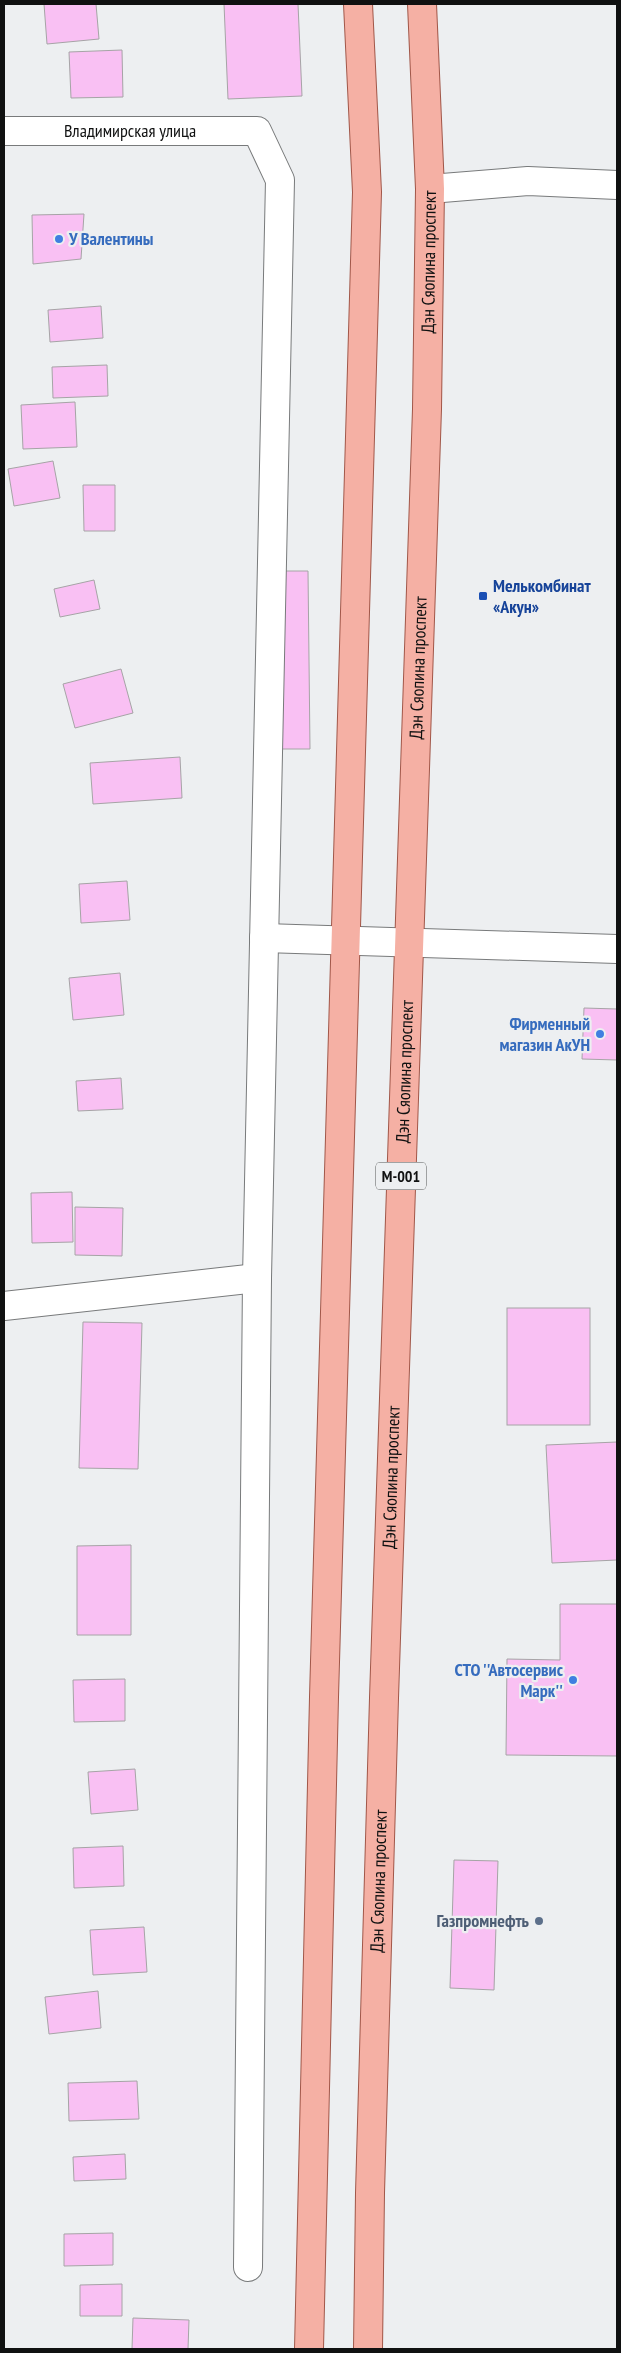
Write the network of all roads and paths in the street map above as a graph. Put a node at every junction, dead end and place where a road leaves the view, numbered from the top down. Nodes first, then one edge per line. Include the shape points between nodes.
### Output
1 (358, 4) edge
2 (422, 4) edge
3 (4, 131) edge
4 (617, 185) edge
5 (430, 189) junction
6 (264, 938) junction
7 (345, 942) junction
8 (409, 944) junction
9 (617, 949) edge
10 (256, 1278) junction
11 (4, 1306) edge
12 (248, 2268) dead end
13 (309, 2349) edge
14 (368, 2349) edge

1 - 7 main road via 367,192
2 - 5 main road, Дэн Сяопина проспект / M-001
3 - 6 street, Владимирская улица via 257,131 280,180
4 - 5 street via 528,181
5 - 8 main road, Дэн Сяопина проспект / M-001 via 427,419
6 - 7 street
6 - 10 street
7 - 8 street
7 - 13 main road
8 - 9 street
8 - 14 main road, Дэн Сяопина проспект / M-001 via 383,1728
10 - 11 street
10 - 12 street

